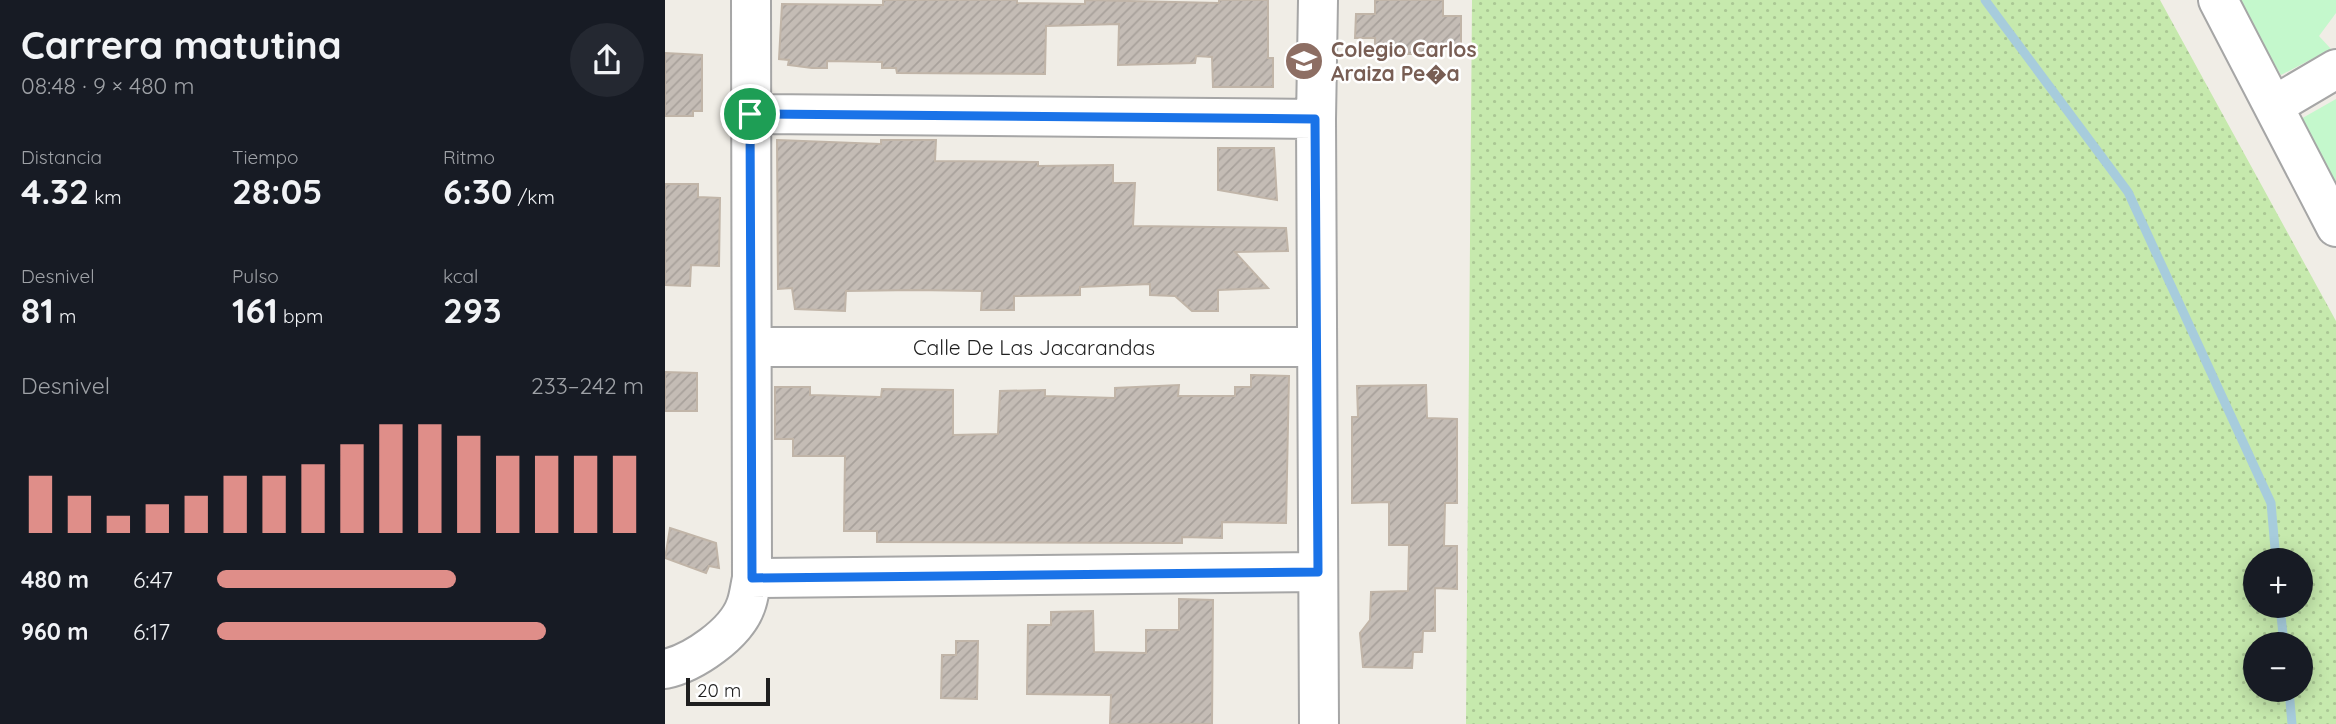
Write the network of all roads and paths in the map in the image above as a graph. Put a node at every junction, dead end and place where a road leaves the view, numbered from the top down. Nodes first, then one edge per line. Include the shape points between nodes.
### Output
1 (751, 0) edge
2 (1318, 0) edge
3 (2218, 0) edge
4 (2336, 69) edge
5 (2275, 105) junction
6 (750, 114) junction
7 (1315, 119) junction
8 (2336, 227) edge
9 (752, 347) junction
10 (1317, 347) junction
11 (1318, 572) junction
12 (752, 578) junction
13 (665, 669) edge
14 (1319, 724) edge

1 - 6 street
2 - 7 street
3 - 5 street
4 - 5 street
5 - 8 street
6 - 7 street
6 - 9 street
7 - 10 street
9 - 10 street, Calle De Las Jacarandas
9 - 12 street
10 - 11 street
11 - 12 street
11 - 14 street
12 - 13 street via 745,608 720,640 680,666

